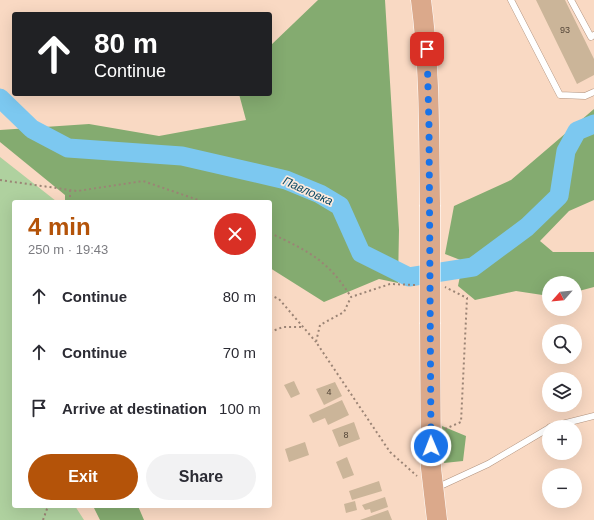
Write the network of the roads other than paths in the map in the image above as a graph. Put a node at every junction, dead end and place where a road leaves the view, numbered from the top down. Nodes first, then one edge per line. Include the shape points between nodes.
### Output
1 (421, 0) edge
2 (511, 0) edge
3 (571, 0) edge
4 (594, 35) edge
5 (594, 92) edge
6 (594, 416) edge
7 (578, 420) edge
8 (542, 431) edge
9 (432, 490) junction
10 (437, 520) edge

1 - 9 main road, bridge via 429,87
2 - 5 lane via 560,95 585,96
3 - 4 lane via 591,37
6 - 7 lane
8 - 9 lane via 488,464
9 - 10 main road

